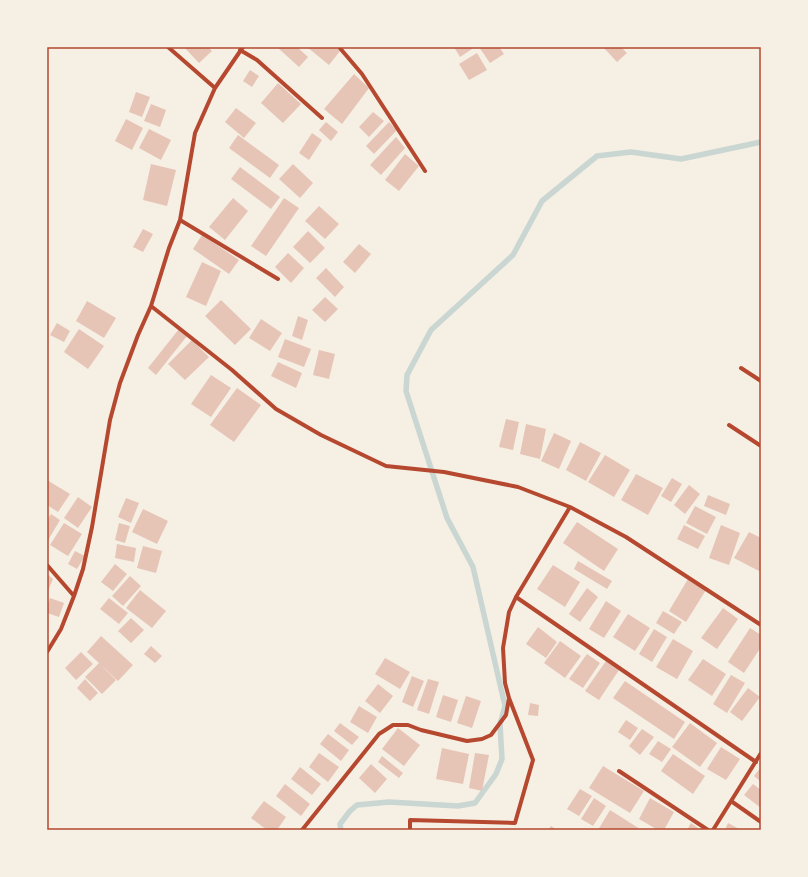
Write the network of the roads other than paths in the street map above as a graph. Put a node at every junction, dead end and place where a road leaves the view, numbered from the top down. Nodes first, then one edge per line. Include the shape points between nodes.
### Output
1 (168, 47) edge
2 (339, 47) edge
3 (242, 48) edge
4 (215, 88) junction
5 (322, 118) dead end
6 (425, 171) dead end
7 (180, 220) junction
8 (278, 279) dead end
9 (152, 306) junction
10 (741, 368) dead end
11 (761, 381) edge
12 (729, 425) dead end
13 (761, 446) edge
14 (570, 507) junction
15 (47, 565) edge
16 (74, 596) junction
17 (516, 597) junction
18 (761, 625) edge
19 (47, 652) edge
20 (509, 698) junction
21 (761, 753) edge
22 (756, 762) junction
23 (619, 771) dead end
24 (731, 801) junction
25 (761, 822) edge
26 (302, 830) edge
27 (410, 830) edge
28 (708, 830) edge
29 (713, 830) edge

1 - 4 street
2 - 6 street via 362,74
3 - 4 street
3 - 5 street
4 - 7 street via 195,133
7 - 8 street
7 - 9 street
9 - 14 street via 276,408 321,435 386,466 444,472 518,487
9 - 16 street via 120,383 110,420 92,527 83,570
10 - 11 street
12 - 13 street
14 - 17 street
14 - 18 street via 626,537
15 - 16 street
16 - 19 street via 61,629
17 - 20 street via 509,612 503,648 505,683
17 - 22 street
20 - 26 street via 506,715 492,735 482,739 467,741 408,725 393,725 379,734
20 - 27 street via 533,760 515,823 410,820
21 - 22 street
22 - 24 street
23 - 28 street
24 - 25 street
24 - 29 street

